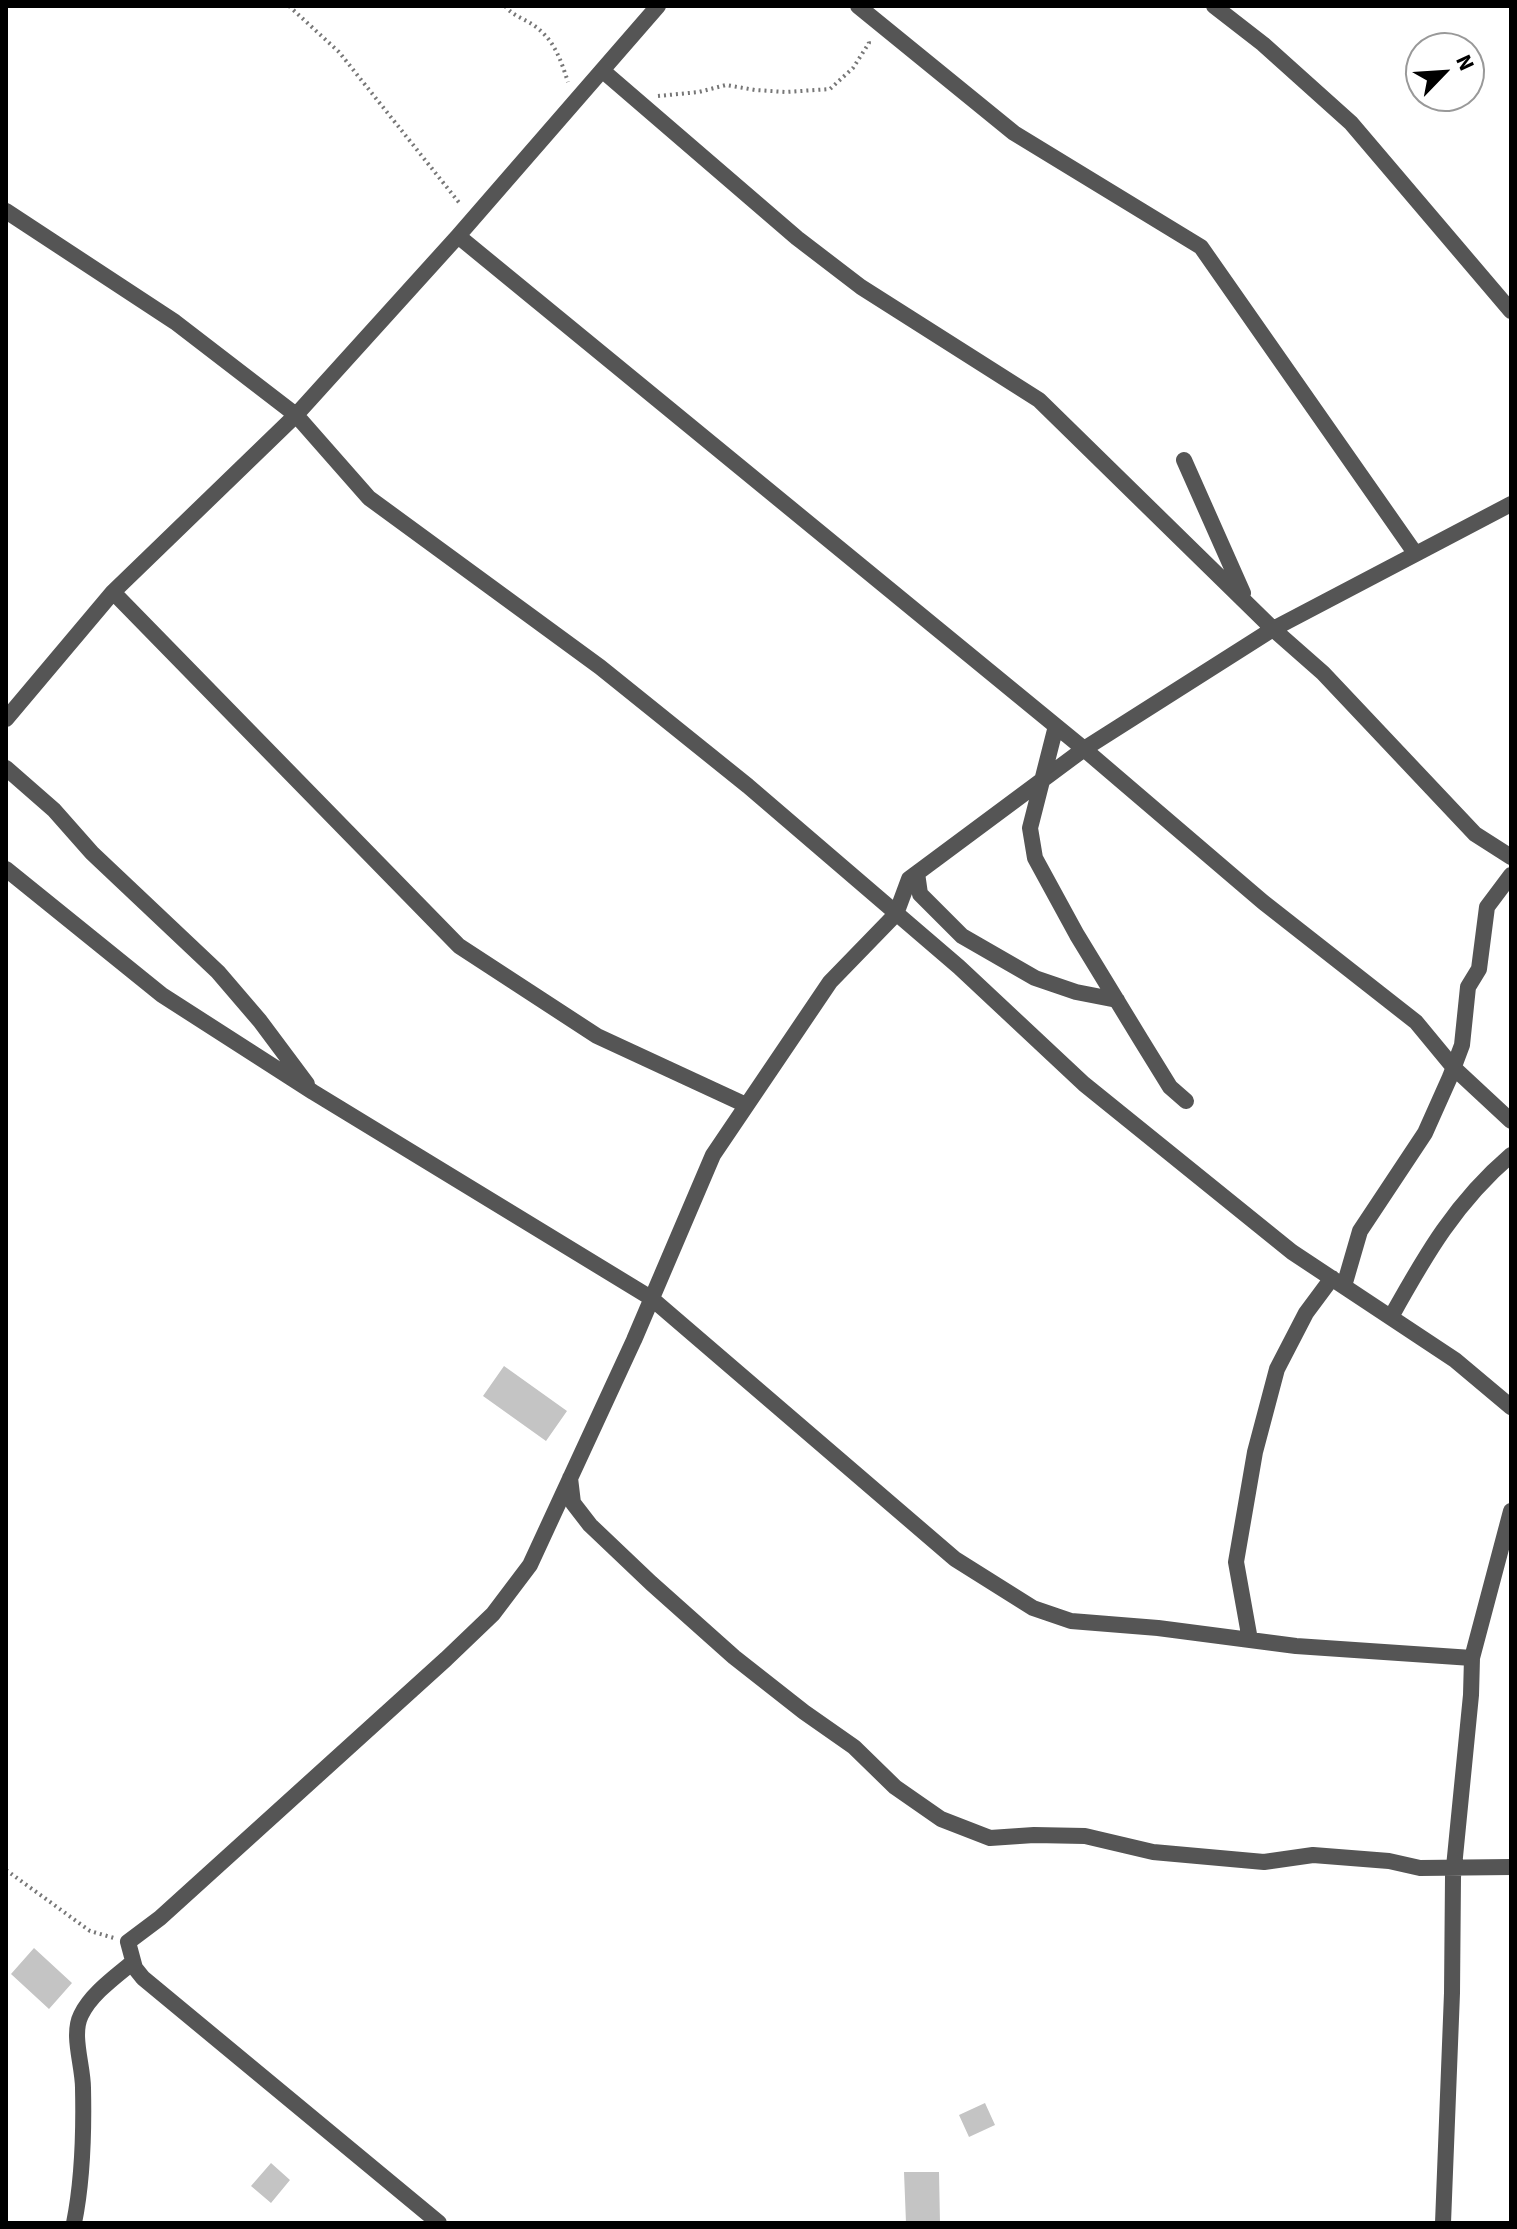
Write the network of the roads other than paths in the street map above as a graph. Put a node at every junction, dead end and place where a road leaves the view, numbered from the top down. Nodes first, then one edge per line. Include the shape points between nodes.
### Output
1 (658, 6) edge
2 (858, 6) edge
3 (1214, 6) edge
4 (603, 71) junction
5 (6, 211) edge
6 (458, 236) junction
7 (1511, 311) edge
8 (296, 415) junction
9 (1184, 460) dead end
10 (1511, 504) edge
11 (1415, 553) junction
12 (113, 592) junction
13 (1248, 605) junction
14 (1273, 629) junction
15 (6, 719) edge
16 (1056, 726) junction
17 (1084, 749) junction
18 (6, 768) edge
19 (1043, 781) junction
20 (1511, 857) edge
21 (6, 869) edge
22 (917, 873) junction
23 (1511, 875) edge
24 (896, 914) junction
25 (1117, 1000) junction
26 (1454, 1068) junction
27 (313, 1092) junction
28 (1186, 1101) dead end
29 (746, 1105) junction
30 (1511, 1121) edge
31 (1511, 1155) edge
32 (1338, 1282) junction
33 (651, 1298) junction
34 (1391, 1317) junction
35 (1511, 1407) edge
36 (570, 1478) junction
37 (1511, 1511) edge
38 (1250, 1640) junction
39 (1472, 1658) junction
40 (1511, 1867) edge
41 (1454, 1870) junction
42 (133, 1962) junction
43 (74, 2223) edge
44 (439, 2223) edge
45 (1443, 2223) edge

1 - 4 street
2 - 11 street via 1014,133 1201,247
3 - 7 street via 1351,123
4 - 6 street
4 - 13 street via 861,287 1039,400
5 - 8 street via 175,322
6 - 8 street
6 - 16 street
8 - 12 street
8 - 24 street via 369,498 600,667
9 - 13 street
10 - 11 street
11 - 14 street
12 - 15 street
12 - 29 street via 459,946 597,1036
13 - 14 street
14 - 17 street
14 - 20 street via 1323,673 1475,834
16 - 17 street
16 - 19 street
17 - 19 street
17 - 26 street via 1263,902 1416,1022
18 - 27 street via 218,972
19 - 22 street
19 - 25 street via 1030,828 1035,858
21 - 27 street via 162,995
22 - 24 street via 909,879
22 - 25 street via 920,894 962,936 1035,978
23 - 26 street via 1487,907 1479,969 1468,987
24 - 29 street via 830,982
24 - 32 street via 1084,1084 1292,1252
25 - 28 street via 1170,1087
26 - 30 street
26 - 32 street via 1425,1133 1360,1231
27 - 33 street
29 - 33 street via 713,1155
31 - 34 street via 1457,1209
32 - 34 street
32 - 38 street via 1306,1313 1277,1369 1255,1452 1236,1562
33 - 36 street
33 - 38 street via 955,1559 1033,1608 1071,1621
34 - 35 street
36 - 41 street via 573,1503 651,1583 734,1657 941,1819 990,1838 1085,1836 1153,1852 1264,1862 1313,1855
36 - 42 street via 530,1565 493,1614 300,1793 128,1942
37 - 39 street
38 - 39 street
39 - 41 street
40 - 41 street
41 - 45 street
42 - 43 street via 82,2012 77,2026 83,2144
42 - 44 street via 154,1987

